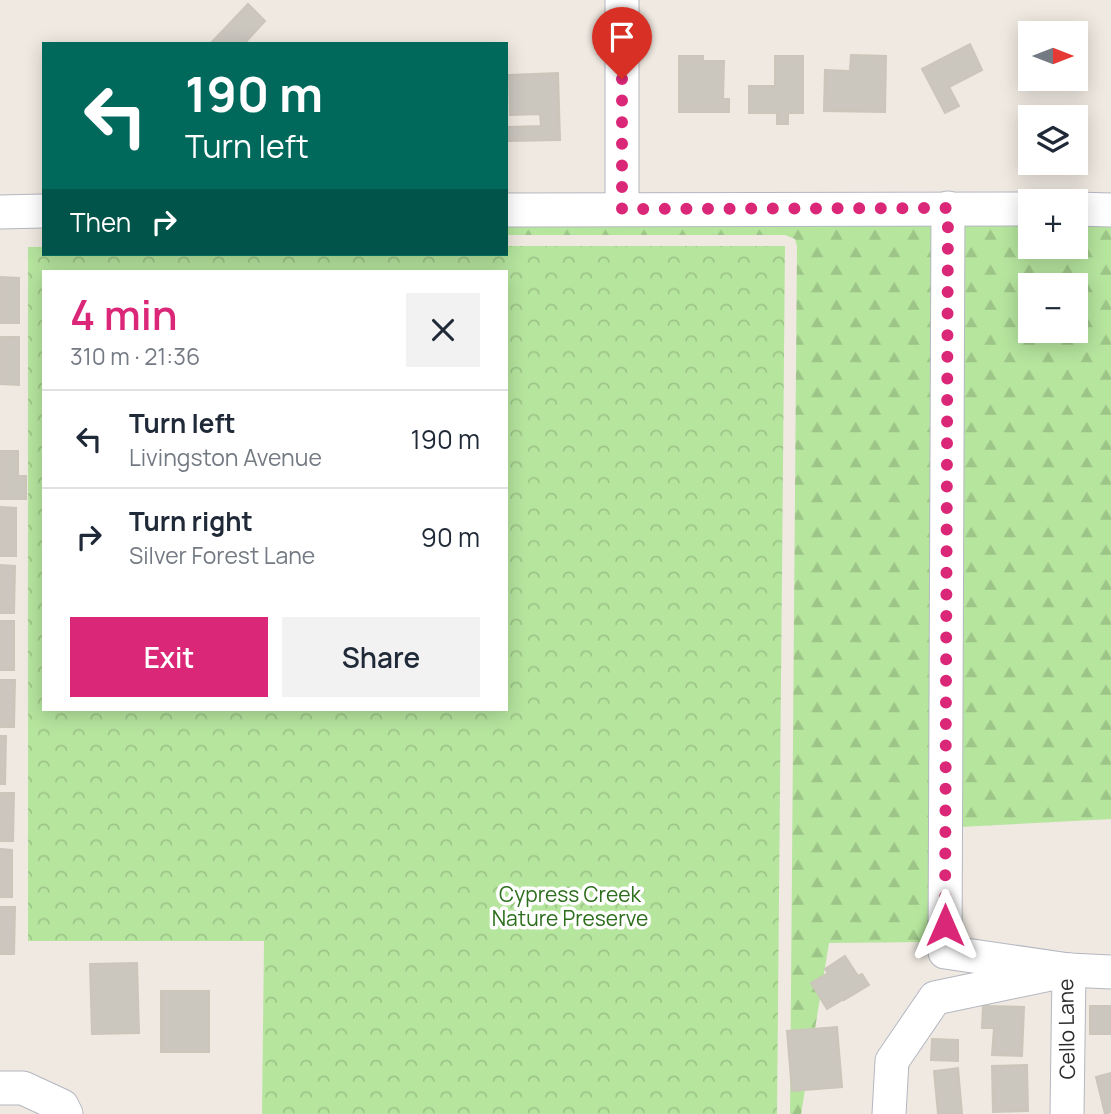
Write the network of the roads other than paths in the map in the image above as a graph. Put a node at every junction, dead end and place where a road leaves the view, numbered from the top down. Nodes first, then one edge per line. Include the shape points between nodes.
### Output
1 (622, 0) edge
2 (948, 208) junction
3 (622, 209) junction
4 (1018, 209) edge
5 (1088, 209) edge
6 (508, 210) edge
7 (1111, 210) edge
8 (42, 211) edge
9 (0, 212) edge
10 (1069, 970) junction
11 (1111, 972) edge
12 (0, 1088) edge
13 (66, 1114) edge
14 (890, 1114) edge
15 (1067, 1114) edge

1 - 3 street
2 - 3 street
2 - 4 street
2 - 10 street, Cello Lane via 945,952
3 - 6 street
5 - 7 street
8 - 9 street
10 - 11 street
10 - 14 street via 935,998 892,1061
10 - 15 street, Cello Lane
12 - 13 street via 23,1088 62,1105

